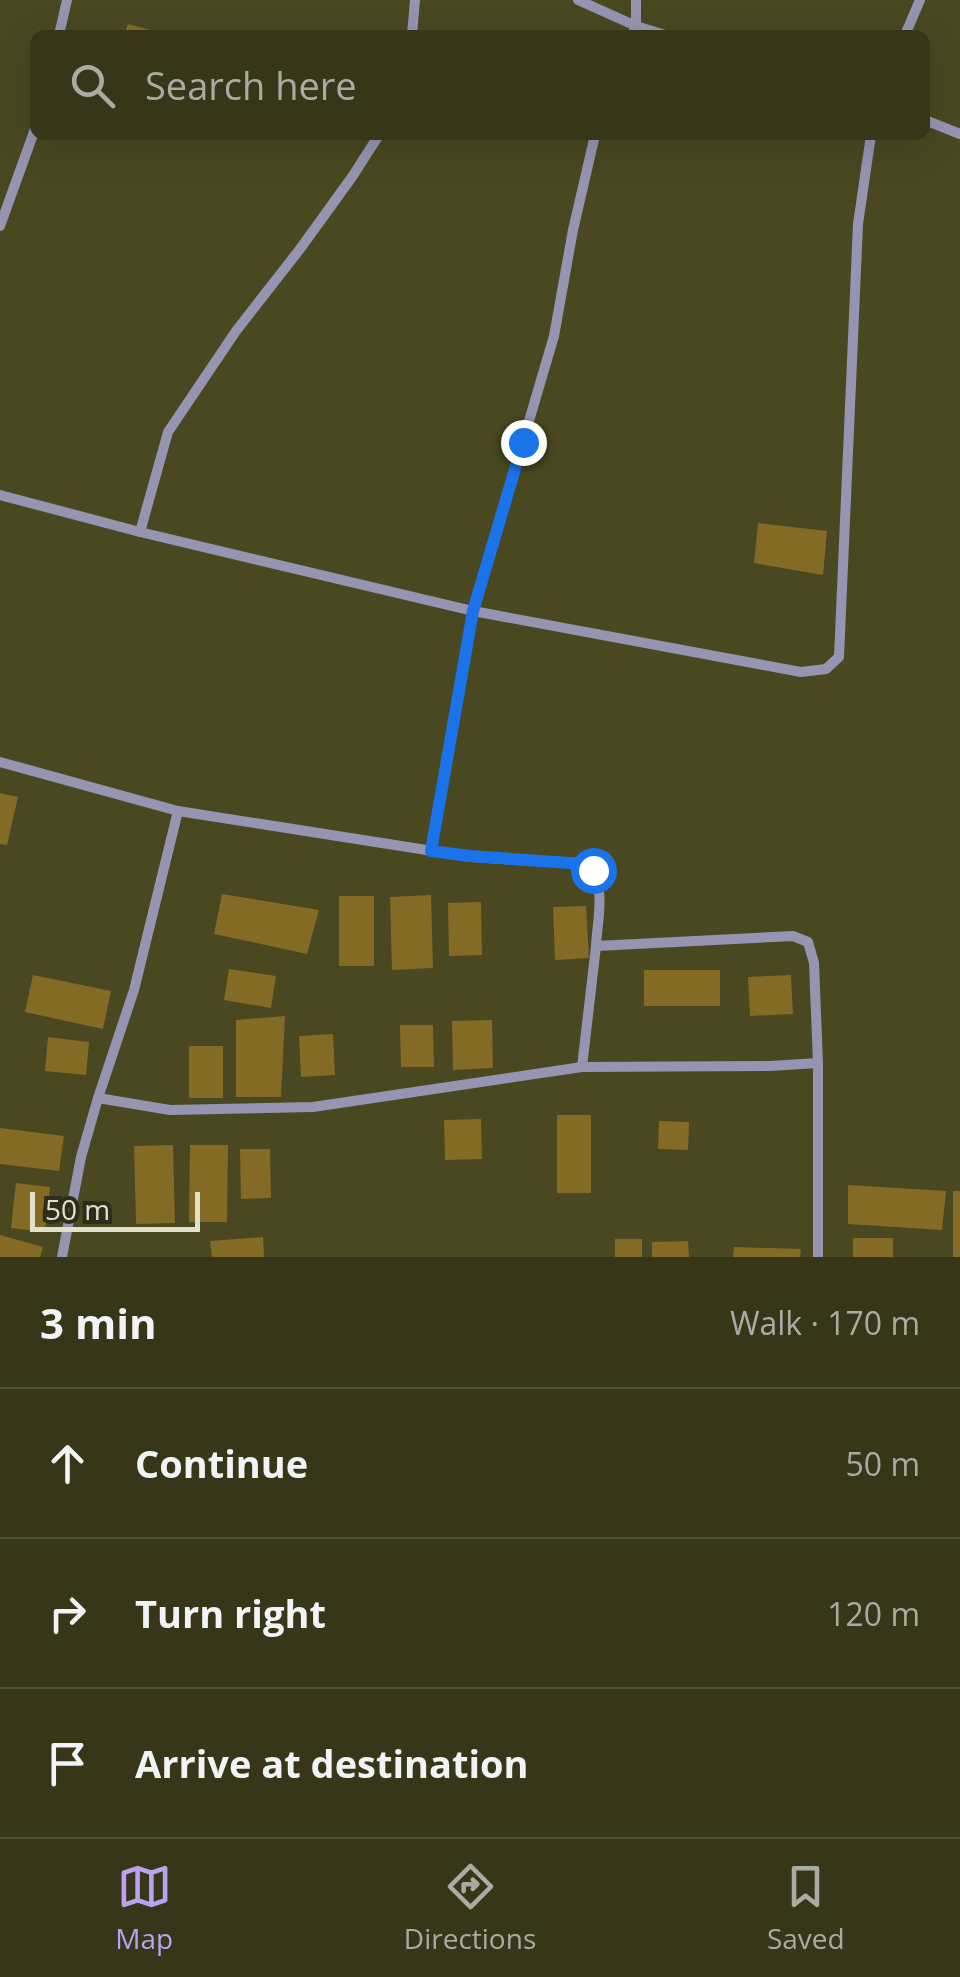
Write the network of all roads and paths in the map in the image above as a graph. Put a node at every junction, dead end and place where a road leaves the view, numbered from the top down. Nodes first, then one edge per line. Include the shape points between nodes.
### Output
1 (66, 0) edge
2 (415, 0) edge
3 (578, 0) edge
4 (636, 0) edge
5 (920, 0) edge
6 (61, 30) edge
7 (412, 30) edge
8 (634, 30) edge
9 (907, 30) edge
10 (930, 122) edge
11 (960, 134) edge
12 (31, 140) edge
13 (377, 140) edge
14 (594, 140) edge
15 (870, 140) edge
16 (0, 226) edge
17 (0, 495) edge
18 (140, 532) junction
19 (473, 611) junction
20 (0, 762) edge
21 (178, 811) junction
22 (431, 851) junction
23 (596, 946) junction
24 (818, 1063) junction
25 (582, 1067) junction
26 (98, 1098) junction
27 (62, 1257) edge
28 (818, 1257) edge

1 - 6 street
2 - 7 street
3 - 8 street
4 - 8 street
5 - 9 street
10 - 11 street
12 - 16 street
13 - 18 street via 168,432
14 - 19 street via 554,336
15 - 19 street via 858,224 839,657 826,669 801,672
17 - 18 street
18 - 19 street
19 - 22 street
20 - 21 street
21 - 22 street
21 - 26 street via 134,990
22 - 23 street via 584,864 599,882
23 - 24 street via 793,936 808,942
23 - 25 street
24 - 25 street
24 - 28 street
25 - 26 street via 313,1107 170,1110
26 - 27 street

